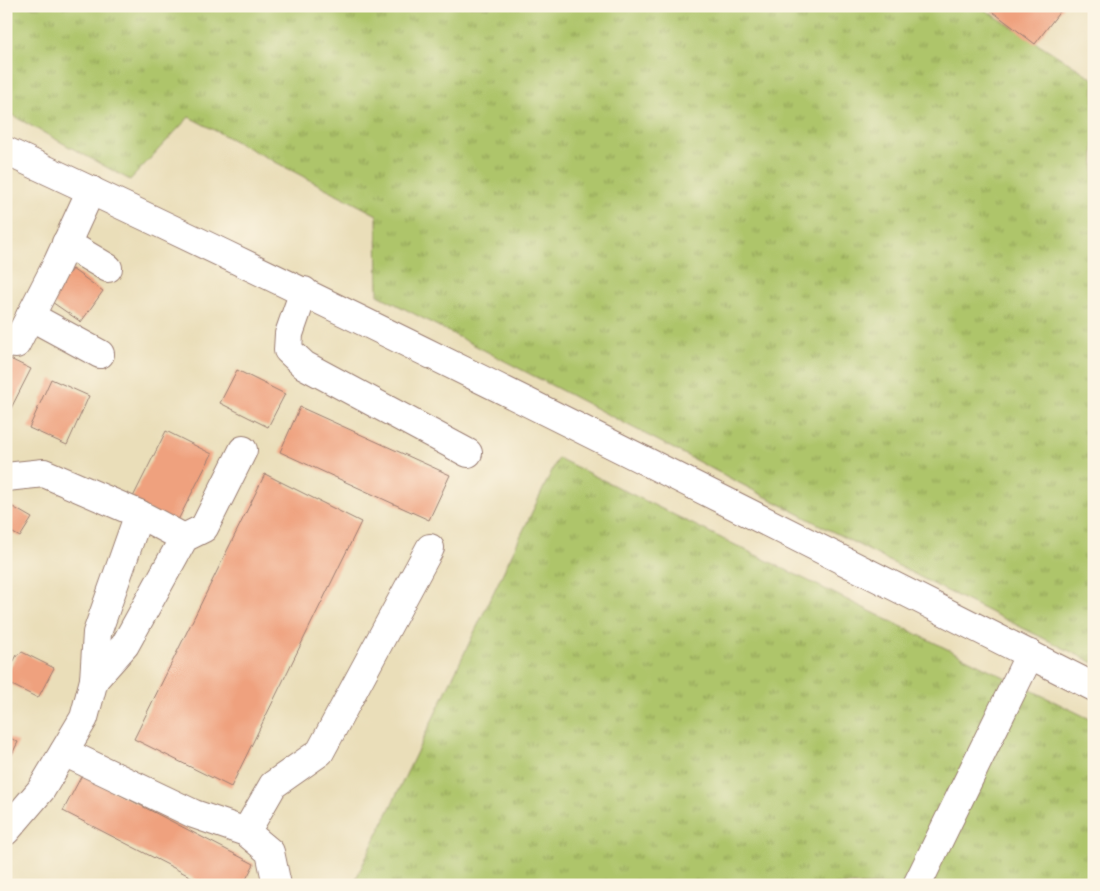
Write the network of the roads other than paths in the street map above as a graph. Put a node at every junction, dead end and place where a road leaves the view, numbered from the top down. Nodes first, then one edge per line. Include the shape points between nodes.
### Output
1 (6, 151) edge
2 (91, 190) junction
3 (66, 242) junction
4 (108, 268) dead end
5 (304, 291) junction
6 (30, 316) junction
7 (6, 339) edge
8 (100, 354) dead end
9 (243, 450) dead end
10 (468, 452) dead end
11 (6, 477) edge
12 (139, 514) junction
13 (184, 538) junction
14 (430, 548) dead end
15 (1030, 654) junction
16 (94, 680) junction
17 (1094, 687) edge
18 (64, 752) junction
19 (6, 831) edge
20 (246, 832) junction
21 (277, 885) edge
22 (917, 885) edge

1 - 2 lane
2 - 3 lane
2 - 5 lane
3 - 4 lane
3 - 6 lane
5 - 10 lane via 289,334 288,350 304,365
5 - 15 lane via 596,434
6 - 7 lane via 16,344
6 - 8 lane
9 - 13 lane via 204,528
11 - 12 lane via 44,474
12 - 13 lane
12 - 16 lane via 96,633
13 - 16 lane via 125,645
14 - 20 lane via 320,752 274,785
15 - 17 lane
15 - 22 lane
16 - 18 lane via 84,718
18 - 19 lane via 41,790
18 - 20 lane via 194,814
20 - 21 lane via 270,852

